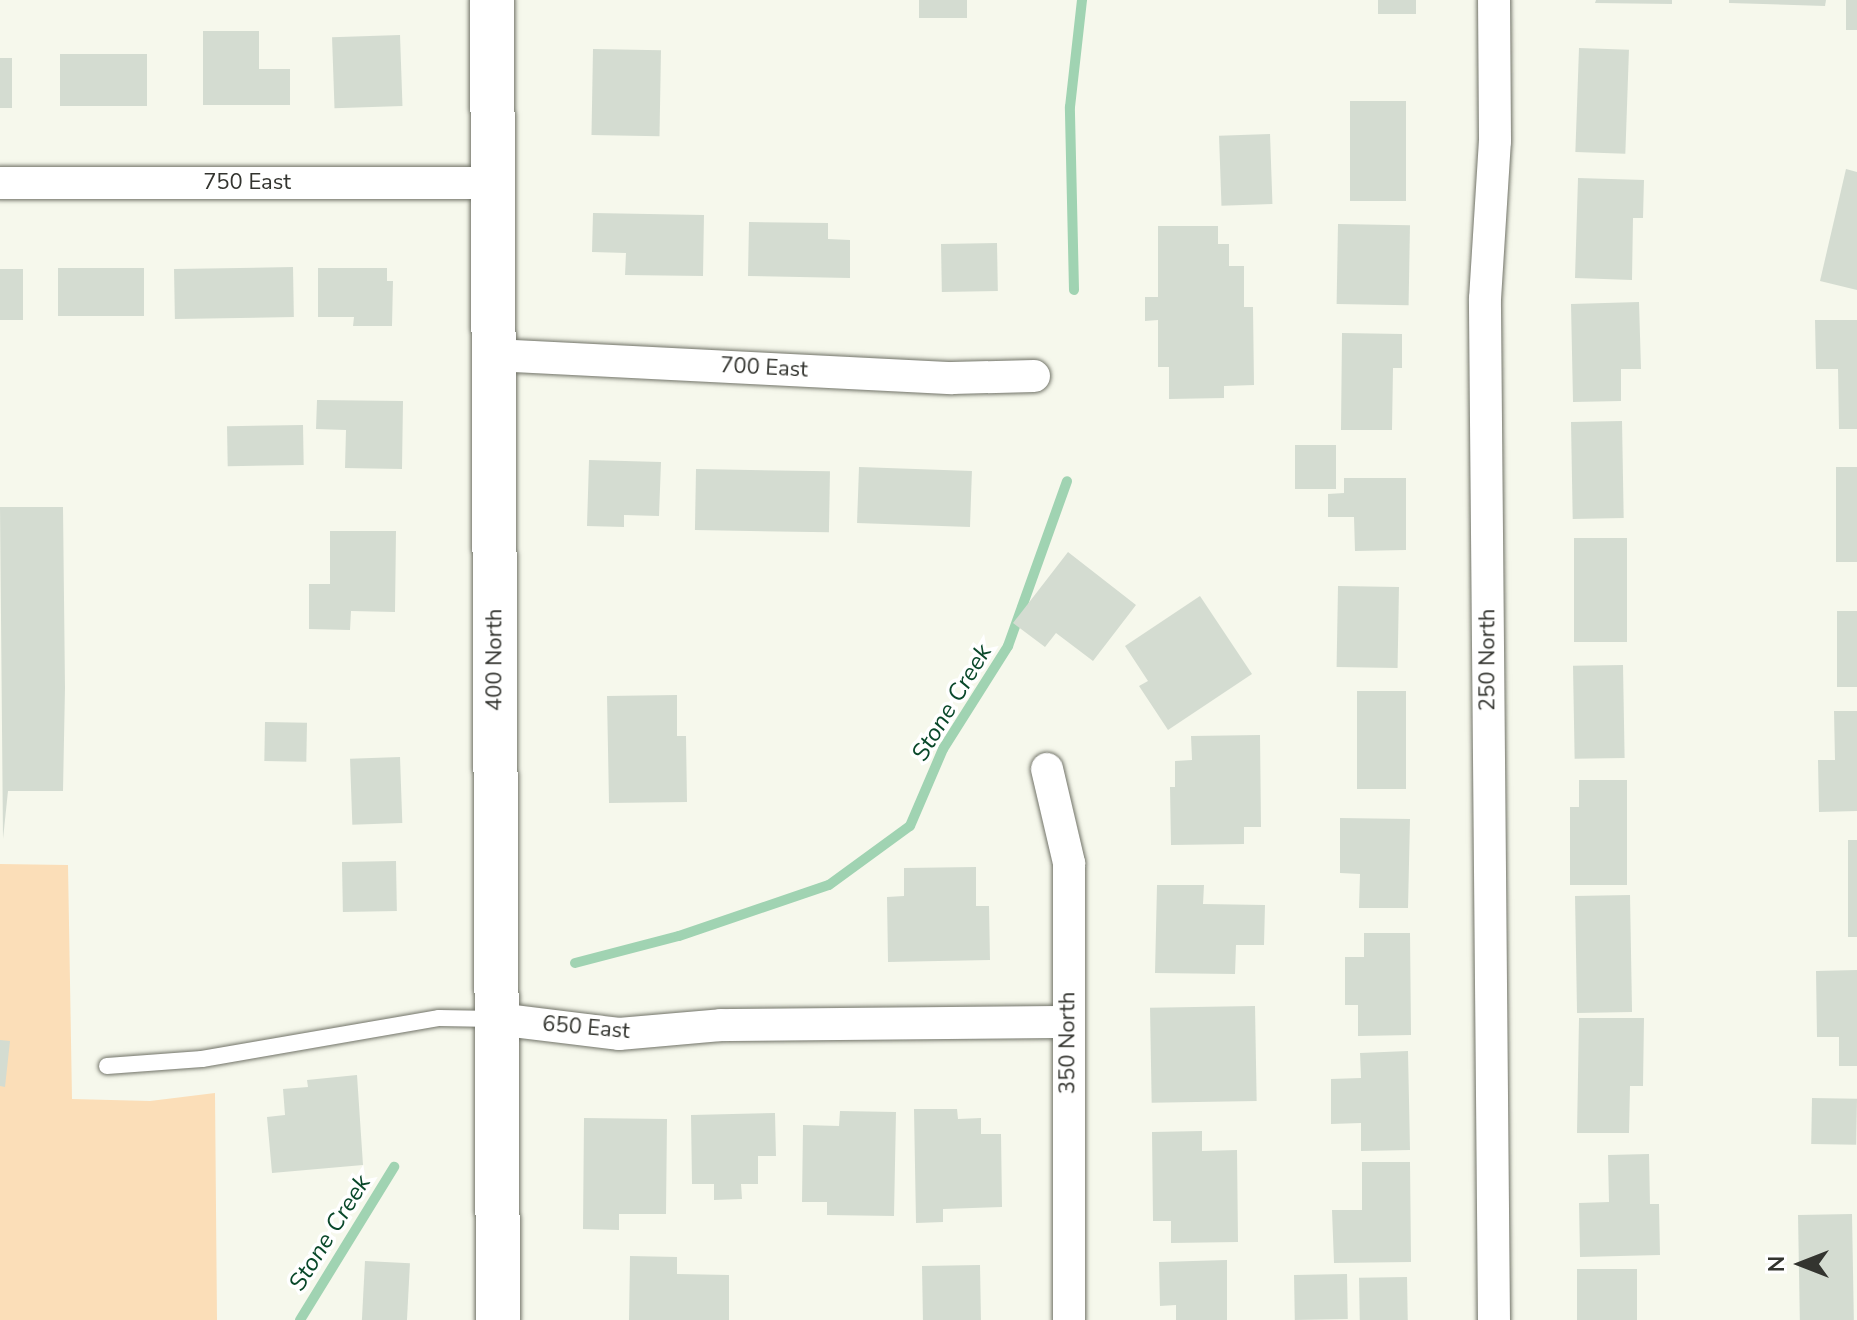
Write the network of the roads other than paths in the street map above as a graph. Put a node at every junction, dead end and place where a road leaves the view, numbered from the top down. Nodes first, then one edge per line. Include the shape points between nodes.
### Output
1 (492, 0) edge
2 (1494, 0) edge
3 (0, 183) edge
4 (493, 183) junction
5 (494, 355) junction
6 (1034, 376) dead end
7 (1047, 769) dead end
8 (497, 1019) junction
9 (1068, 1022) junction
10 (107, 1066) dead end
11 (498, 1320) edge
12 (1069, 1320) edge
13 (1494, 1320) edge

1 - 4 main road, 400 North
2 - 13 street, 250 North via 1495,141 1485,299
3 - 4 street, 750 East
4 - 5 main road, 400 North
5 - 6 street, 700 East via 952,378
5 - 8 main road, 400 North
7 - 9 street, 350 North via 1069,863
8 - 9 street, 650 East via 619,1034 721,1025
8 - 10 lane, 650 East via 439,1018 202,1059
8 - 11 main road, 400 North
9 - 12 street, 350 North

